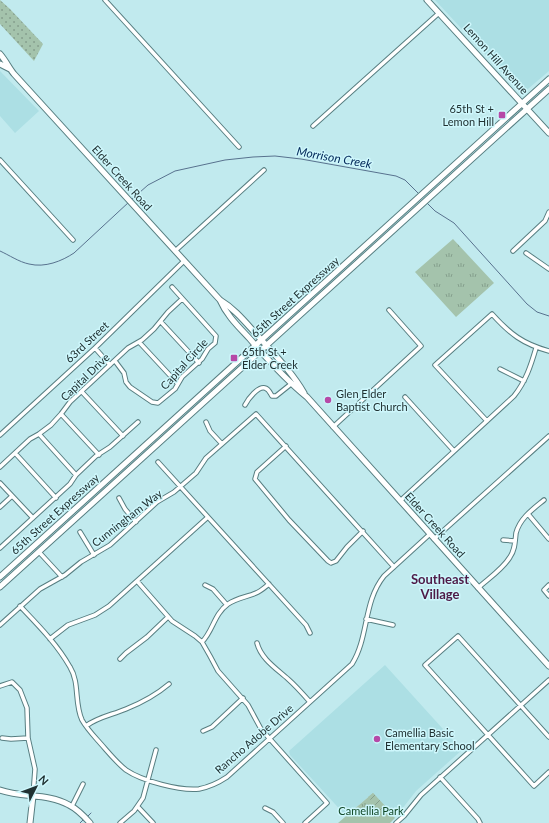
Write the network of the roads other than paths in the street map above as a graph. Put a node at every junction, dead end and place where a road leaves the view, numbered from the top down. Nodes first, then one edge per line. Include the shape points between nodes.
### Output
1 (105, 0) edge
2 (427, 0) edge
3 (439, 13) junction
4 (0, 54) edge
5 (0, 64) edge
6 (10, 69) junction
7 (549, 79) edge
8 (549, 89) edge
9 (522, 103) junction
10 (527, 109) junction
11 (313, 126) dead end
12 (549, 133) edge
13 (240, 147) dead end
14 (0, 160) edge
15 (264, 170) dead end
16 (549, 212) edge
17 (73, 240) dead end
18 (175, 251) junction
19 (513, 251) dead end
20 (526, 253) dead end
21 (184, 261) junction
22 (549, 269) edge
23 (172, 288) dead end
24 (182, 299) junction
25 (220, 300) junction
26 (389, 310) dead end
27 (161, 322) junction
28 (261, 340) junction
29 (139, 342) junction
30 (256, 346) junction
31 (266, 346) junction
32 (95, 348) junction
33 (536, 348) junction
34 (261, 351) junction
35 (549, 351) edge
36 (115, 361) junction
37 (199, 362) junction
38 (110, 365) junction
39 (500, 369) dead end
40 (524, 381) junction
41 (178, 384) junction
42 (291, 384) junction
43 (82, 392) junction
44 (307, 397) junction
45 (405, 397) dead end
46 (246, 405) dead end
47 (61, 414) junction
48 (487, 421) junction
49 (138, 422) dead end
50 (206, 422) dead end
51 (333, 427) junction
52 (0, 434) edge
53 (39, 434) junction
54 (123, 436) junction
55 (549, 436) edge
56 (222, 444) junction
57 (286, 446) junction
58 (454, 451) junction
59 (15, 454) junction
60 (99, 455) junction
61 (158, 462) dead end
62 (0, 467) edge
63 (76, 475) junction
64 (0, 482) edge
65 (181, 487) junction
66 (12, 496) junction
67 (56, 498) junction
68 (119, 498) dead end
69 (544, 500) dead end
70 (400, 501) junction
71 (0, 507) edge
72 (528, 514) junction
73 (208, 517) junction
74 (33, 518) junction
75 (136, 522) junction
76 (363, 531) junction
77 (80, 532) dead end
78 (432, 537) junction
79 (549, 539) edge
80 (504, 540) dead end
81 (515, 542) junction
82 (0, 548) edge
83 (39, 552) junction
84 (94, 555) junction
85 (394, 567) junction
86 (0, 577) edge
87 (62, 577) junction
88 (137, 581) junction
89 (269, 584) junction
90 (205, 585) dead end
91 (549, 585) edge
92 (0, 587) edge
93 (478, 588) junction
94 (549, 596) edge
95 (227, 605) junction
96 (20, 606) junction
97 (168, 617) junction
98 (366, 619) junction
99 (0, 625) edge
100 (393, 625) dead end
101 (310, 633) dead end
102 (50, 639) junction
103 (202, 642) junction
104 (257, 644) dead end
105 (120, 660) dead end
106 (549, 666) edge
107 (549, 680) edge
108 (169, 684) dead end
109 (0, 686) edge
110 (243, 698) junction
111 (310, 702) junction
112 (520, 705) junction
113 (86, 726) junction
114 (203, 731) dead end
115 (488, 735) junction
116 (549, 737) edge
117 (2, 738) dead end
118 (28, 738) junction
119 (269, 739) junction
120 (156, 750) dead end
121 (549, 772) edge
122 (440, 777) junction
123 (149, 780) junction
124 (83, 784) dead end
125 (0, 790) edge
126 (33, 796) junction
127 (72, 806) junction
128 (138, 807) junction
129 (265, 808) dead end
130 (89, 822) edge
131 (30, 823) edge
132 (120, 823) edge
133 (153, 823) edge
134 (283, 823) edge
135 (305, 823) edge
136 (396, 823) edge
137 (480, 823) edge

1 - 13 street
2 - 3 main road, Lemon Hill Avenue
3 - 9 main road, Lemon Hill Avenue
3 - 11 street
4 - 6 main road, Elder Creek Road
5 - 6 main road, Elder Creek Road
6 - 18 main road, Elder Creek Road
7 - 9 main road, 65th Street Expressway
8 - 10 main road, 65th Street Expressway
9 - 10 main road, Lemon Hill Avenue
9 - 28 main road, 65th Street Expressway
10 - 12 main road, Lemon Hill Avenue
10 - 31 main road, 65th Street Expressway
14 - 17 street
15 - 18 street
16 - 19 street via 545,221
18 - 21 main road, Elder Creek Road
20 - 22 street
21 - 25 main road, Elder Creek Road
21 - 32 street, 63rd Street
23 - 24 street, Capital Circle
24 - 27 street, Capital Drive
24 - 37 street, Capital Circle via 217,339
25 - 28 main road, Elder Creek Road via 230,306
25 - 30 main road, Elder Creek Road via 225,312
26 - 51 street via 421,346
27 - 29 street, Capital Drive
27 - 37 street
28 - 30 main road, 65th Street Expressway
28 - 31 main road, Elder Creek Road
29 - 36 street, Capital Drive via 128,348
29 - 41 street
30 - 34 main road, Elder Creek Road
30 - 86 main road, 65th Street Expressway
31 - 34 main road, 65th Street Expressway
31 - 44 main road, Elder Creek Road via 296,380
32 - 38 street
32 - 52 street, 63rd Street
33 - 35 street
33 - 40 street
33 - 48 street via 512,334 492,314 435,365
34 - 42 main road, Elder Creek Road
34 - 83 main road, 65th Street Expressway
36 - 38 street, Capital Drive
36 - 41 street, Capital Circle via 130,387 152,402 158,403
37 - 41 street, Capital Circle
38 - 43 street, Capital Drive
39 - 40 street
40 - 48 street via 514,396
42 - 44 main road, Elder Creek Road
42 - 46 street via 276,396 272,396 267,389 259,389
43 - 47 street, Capital Drive
43 - 54 street
44 - 51 main road, Elder Creek Road
45 - 58 street
47 - 53 street, Capital Drive
47 - 60 street
48 - 58 street
49 - 54 street
50 - 56 street via 210,432
51 - 70 main road, Elder Creek Road
53 - 59 street, Capital Drive
53 - 63 street
54 - 60 street
55 - 78 street, Rancho Adobe Drive
56 - 57 street, Cunningham Way via 256,414
56 - 65 street, Cunningham Way
57 - 76 street
57 - 76 street via 257,472 255,479 289,520 331,563 336,561
58 - 70 street
59 - 62 street, Capital Drive
59 - 67 street
60 - 63 street
61 - 65 street
63 - 67 street
64 - 66 street
65 - 73 street
65 - 75 street, Cunningham Way via 158,502
66 - 71 street
66 - 74 street
67 - 74 street
68 - 75 street via 124,509
69 - 72 street
70 - 78 main road, Elder Creek Road
72 - 79 street
72 - 81 street via 518,527
73 - 88 street
73 - 89 street
74 - 82 street
75 - 84 street, Cunningham Way via 110,545
76 - 85 street
77 - 84 street
78 - 85 street, Rancho Adobe Drive
78 - 93 main road, Elder Creek Road
80 - 81 street
81 - 93 street via 507,562
83 - 87 street
83 - 92 main road, 65th Street Expressway
84 - 87 street, Cunningham Way
85 - 98 street, Rancho Adobe Drive via 375,588
87 - 96 street, Cunningham Way via 40,589
88 - 97 street
88 - 102 street via 101,612 68,625
89 - 95 street via 258,592
89 - 101 street via 306,625
90 - 95 street via 213,589
91 - 94 street via 544,590
93 - 106 main road, Elder Creek Road
95 - 103 street via 218,614
96 - 99 street, Cunningham Way
96 - 102 street, Rancho Adobe Drive
97 - 103 street
97 - 105 street
98 - 100 street
98 - 111 street, Rancho Adobe Drive via 360,648 352,664
102 - 113 street, Rancho Adobe Drive via 74,674 78,707
103 - 110 street via 218,672
104 - 111 street via 275,668
107 - 112 street
108 - 113 street via 134,706 97,718
109 - 118 street via 12,682 22,694 27,708
110 - 114 street via 212,727
110 - 119 street
111 - 119 street, Rancho Adobe Drive
112 - 115 street
112 - 115 street via 458,636 425,665
112 - 116 street
113 - 123 street, Rancho Adobe Drive via 119,764 133,774
115 - 121 street via 534,786
115 - 122 street
117 - 118 street
118 - 126 street via 35,769
119 - 123 street, Rancho Adobe Drive via 226,777 213,785 199,789 183,789
119 - 135 street via 327,803
120 - 123 street
122 - 136 street
122 - 137 street
123 - 128 street
124 - 127 street
125 - 126 main road via 16,795
126 - 127 main road via 56,799
126 - 131 main road
127 - 130 main road
128 - 132 street
128 - 133 street
129 - 134 street via 273,812

